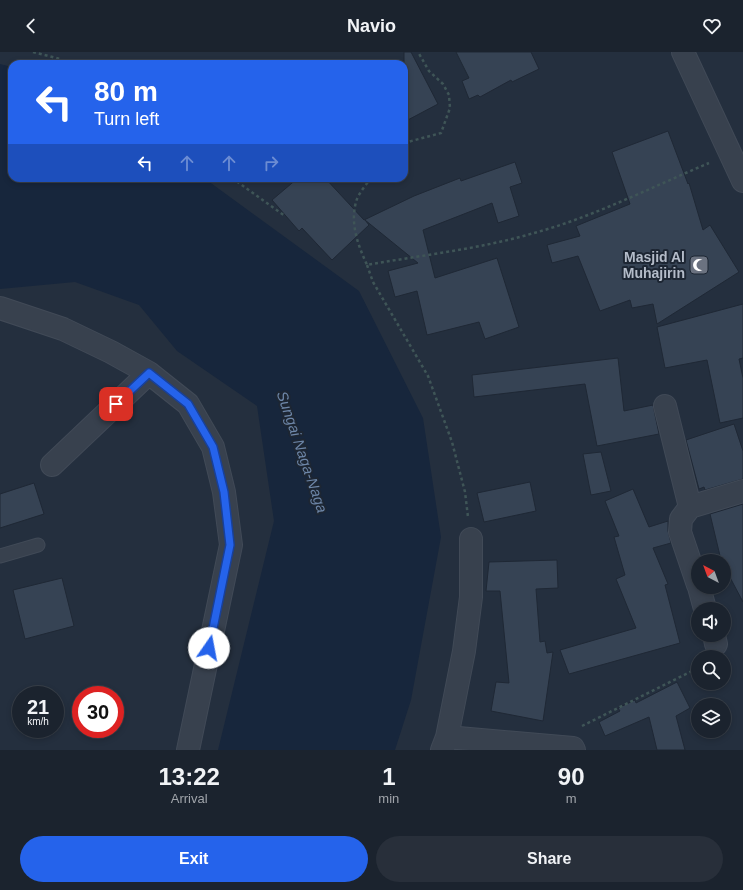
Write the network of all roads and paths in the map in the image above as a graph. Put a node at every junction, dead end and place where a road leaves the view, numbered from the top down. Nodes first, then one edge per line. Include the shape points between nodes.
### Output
1 (33, 52) edge
2 (418, 52) edge
3 (683, 52) edge
4 (62, 60) edge
5 (408, 142) edge
6 (730, 154) junction
7 (743, 181) edge
8 (237, 182) edge
9 (368, 182) edge
10 (284, 216) dead end
11 (366, 265) junction
12 (0, 308) edge
13 (149, 373) junction
14 (665, 406) dead end
15 (52, 465) dead end
16 (743, 491) edge
17 (690, 507) junction
18 (471, 539) joint
19 (38, 545) dead end
20 (0, 556) edge
21 (691, 565) edge
22 (691, 671) edge
23 (445, 743) edge
24 (574, 749) edge
25 (188, 750) edge

1 - 4 path
2 - 5 path via 429,71 446,89 450,108 441,133
3 - 6 street
6 - 7 street
6 - 11 path via 573,220 535,233 505,241
8 - 10 path
9 - 11 path via 356,201 353,225 358,247
11 - 18 path via 373,282 428,376 452,442 465,492
12 - 13 street via 63,329
13 - 15 street
13 - 25 street via 188,404 213,447 224,492 230,538
14 - 17 street
16 - 17 street
17 - 21 street via 681,519 680,532
18 - 23 street via 471,597 464,651
19 - 20 lane
22 - 24 path via 587,723 577,733
23 - 24 street

